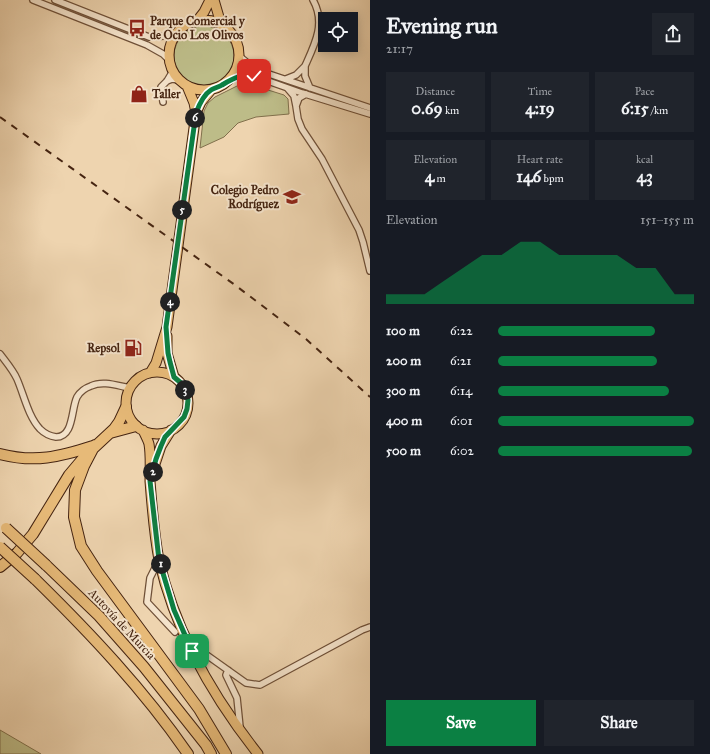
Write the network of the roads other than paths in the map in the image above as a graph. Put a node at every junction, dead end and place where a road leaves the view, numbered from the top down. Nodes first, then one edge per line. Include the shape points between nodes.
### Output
1 (33, 0) edge
2 (55, 0) edge
3 (210, 0) edge
4 (214, 0) edge
5 (313, 0) edge
6 (197, 21) junction
7 (221, 24) junction
8 (178, 32) junction
9 (239, 56) junction
10 (170, 61) junction
11 (304, 66) junction
12 (173, 71) junction
13 (179, 80) junction
14 (230, 80) junction
15 (286, 80) junction
16 (167, 81) junction
17 (187, 86) junction
18 (288, 88) junction
19 (310, 88) junction
20 (211, 90) junction
21 (306, 94) junction
22 (163, 102) dead end
23 (296, 106) junction
24 (370, 108) edge
25 (196, 113) junction
26 (370, 114) edge
27 (370, 271) edge
28 (166, 327) junction
29 (0, 354) edge
30 (150, 372) junction
31 (174, 377) junction
32 (130, 388) junction
33 (126, 407) junction
34 (140, 428) junction
35 (171, 430) junction
36 (110, 433) junction
37 (95, 445) junction
38 (0, 454) edge
39 (150, 481) junction
40 (3, 526) edge
41 (0, 548) edge
42 (159, 560) junction
43 (0, 567) edge
44 (370, 627) edge
45 (175, 632) tunnel mouth
46 (201, 651) tunnel mouth
47 (228, 670) junction
48 (240, 731) junction
49 (188, 754) edge
50 (211, 754) edge
51 (226, 754) edge
52 (258, 754) edge

1 - 10 street via 147,45
2 - 8 street via 150,37
3 - 6 main road
4 - 7 main road
5 - 11 street via 318,8 319,28
6 - 7 main road via 209,20
6 - 8 main road via 186,25
7 - 9 main road via 234,37
8 - 10 main road via 169,51
9 - 14 main road via 237,68
9 - 15 street via 258,69
10 - 12 main road
11 - 15 street via 296,75
11 - 19 street via 304,76
12 - 13 main road
12 - 16 street
13 - 16 street
13 - 17 main road
14 - 18 street via 240,76 254,76
14 - 20 main road
15 - 19 street
16 - 22 street via 161,87
17 - 20 main road
17 - 25 main road
18 - 21 street
18 - 23 street via 294,96
19 - 24 street
20 - 25 main road
21 - 23 street via 299,98
21 - 26 street
23 - 27 street via 302,128 322,159 359,230
25 - 28 main road
28 - 30 main road via 156,363
28 - 31 main road via 168,353
29 - 32 street via 16,378 39,428 48,436 57,437 66,432 81,391 92,385 104,383
30 - 31 main road via 166,373
30 - 32 main road via 138,378
31 - 35 main road via 186,391 188,400 184,417 179,425
32 - 33 main road
33 - 34 main road via 128,414
33 - 36 highway
34 - 35 main road via 152,433
34 - 36 highway
34 - 39 main road via 149,444
35 - 39 main road via 161,446
36 - 37 highway
37 - 38 highway via 42,458 26,459
37 - 43 highway via 69,475 33,534 17,553
37 - 51 highway via 75,490 74,517 81,546 199,709
39 - 42 main road
40 - 50 highway, Autovía de Murcia, bridge via 99,616 139,662
41 - 49 highway, bridge via 75,618 124,670
42 - 45 street via 150,578 147,602
42 - 48 main road via 174,610 192,651 211,687
44 - 47 street via 260,685 246,682
46 - 47 street
47 - 48 street via 226,675 237,698
48 - 52 main road

